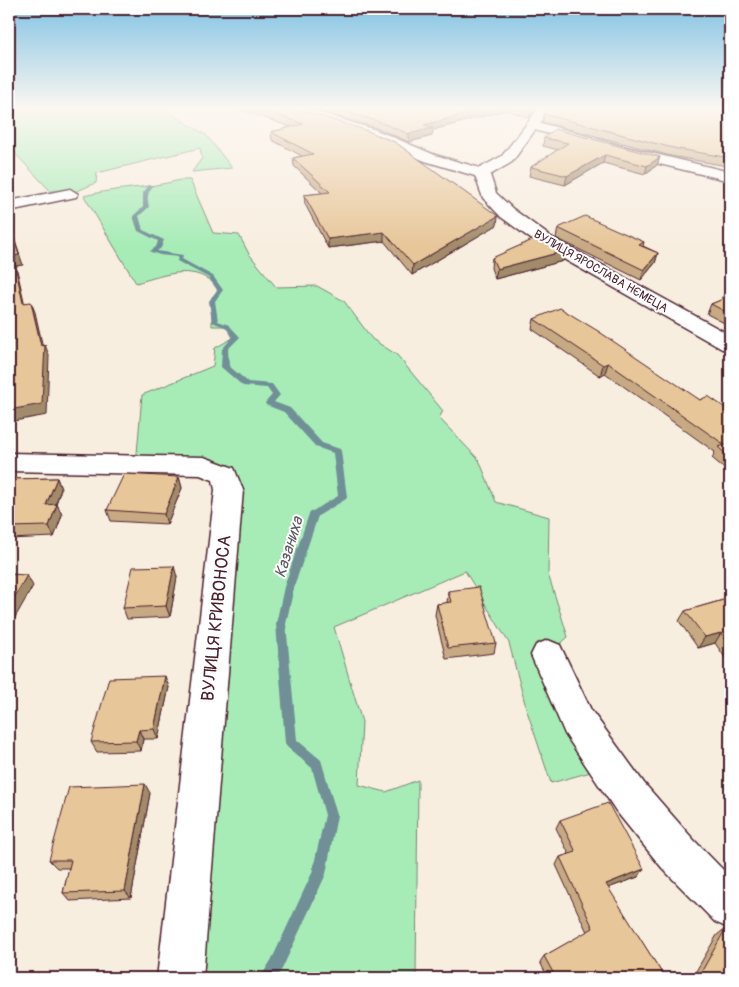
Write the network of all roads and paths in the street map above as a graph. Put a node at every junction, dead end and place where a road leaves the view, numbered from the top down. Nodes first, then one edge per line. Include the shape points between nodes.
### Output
1 (420, 154) edge
2 (510, 154) edge
3 (636, 154) edge
4 (482, 173) junction
5 (730, 176) edge
6 (70, 194) dead end
7 (9, 206) edge
8 (730, 344) edge
9 (9, 462) edge
10 (548, 655) dead end
11 (730, 907) edge
12 (180, 978) edge

1 - 4 street
2 - 4 street
3 - 5 street
4 - 8 street, ВУЛИЦЯ ЯРОСЛАВА НЄМЕЦА via 489,194 507,213 545,241
6 - 7 street
9 - 12 street, ВУЛИЦЯ КРИВОНОСА via 204,466 225,475 229,490
10 - 11 street via 578,722 630,797 676,854

